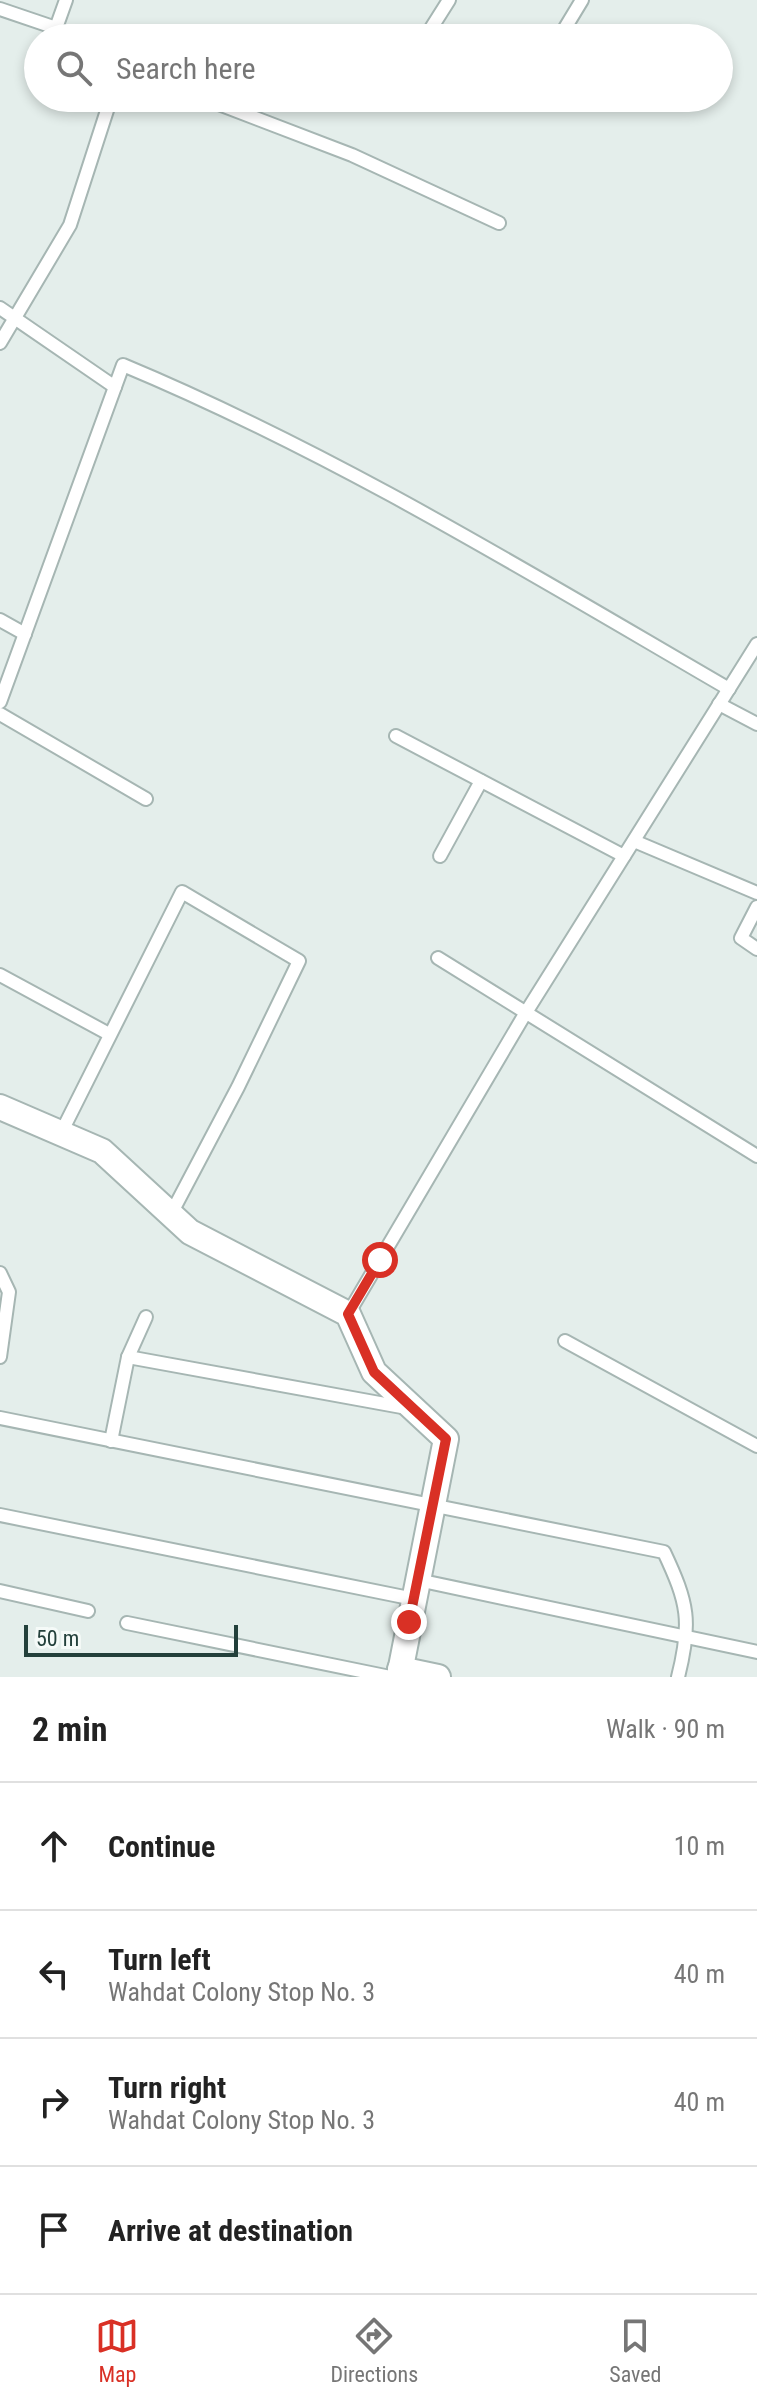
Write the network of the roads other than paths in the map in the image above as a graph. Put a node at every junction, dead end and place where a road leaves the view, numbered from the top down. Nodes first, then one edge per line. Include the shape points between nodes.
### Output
1 (66, 0) edge
2 (449, 0) edge
3 (582, 0) edge
4 (0, 9) edge
5 (44, 24) edge
6 (57, 24) edge
7 (434, 24) edge
8 (567, 24) edge
9 (106, 112) edge
10 (240, 112) edge
11 (499, 223) dead end
12 (0, 308) edge
13 (15, 319) junction
14 (0, 343) edge
15 (115, 387) junction
16 (0, 620) edge
17 (25, 634) junction
18 (757, 644) edge
19 (729, 689) junction
20 (0, 702) edge
21 (719, 704) junction
22 (0, 714) edge
23 (757, 724) edge
24 (396, 736) dead end
25 (481, 781) junction
26 (146, 799) dead end
27 (634, 841) junction
28 (440, 856) dead end
29 (624, 856) junction
30 (757, 893) edge
31 (757, 907) edge
32 (757, 949) edge
33 (438, 958) dead end
34 (0, 975) edge
35 (525, 1014) junction
36 (109, 1034) junction
37 (0, 1107) edge
38 (61, 1133) junction
39 (757, 1156) edge
40 (171, 1214) junction
41 (0, 1273) edge
42 (348, 1314) junction
43 (146, 1317) dead end
44 (565, 1341) dead end
45 (0, 1356) edge
46 (128, 1357) junction
47 (414, 1410) junction
48 (0, 1418) edge
49 (111, 1441) junction
50 (757, 1446) edge
51 (433, 1504) junction
52 (0, 1515) edge
53 (416, 1590) junction
54 (0, 1591) edge
55 (88, 1611) dead end
56 (127, 1623) dead end
57 (688, 1638) junction
58 (757, 1652) edge
59 (396, 1674) edge
60 (438, 1677) edge
61 (678, 1677) edge

1 - 6 lane
2 - 7 lane
3 - 8 lane
4 - 5 lane
9 - 13 lane via 70,225
10 - 11 lane via 352,155
12 - 13 lane
13 - 14 lane
13 - 15 lane
15 - 17 lane
15 - 19 lane via 123,365 226,408 515,564
16 - 17 lane
17 - 20 lane
18 - 19 lane
19 - 21 lane
21 - 23 lane
21 - 27 lane
22 - 26 lane
24 - 25 lane
25 - 28 lane
25 - 29 lane
27 - 29 lane
27 - 30 lane
29 - 35 lane
31 - 32 lane via 741,938
33 - 35 lane
34 - 36 lane
35 - 39 lane
35 - 42 lane
36 - 38 lane
36 - 40 lane via 182,892 299,961
37 - 38 street
38 - 40 street via 102,1151
40 - 42 street via 190,1232
41 - 45 lane via 9,1292
42 - 47 street via 374,1372
43 - 46 lane
44 - 50 lane
46 - 47 lane
46 - 49 lane
47 - 51 street via 446,1439
48 - 49 lane
49 - 51 lane
51 - 53 street
51 - 57 lane via 664,1552 683,1593
52 - 53 lane
53 - 57 lane
53 - 59 street
54 - 55 lane
56 - 59 lane
57 - 58 lane
57 - 61 lane
59 - 60 street

